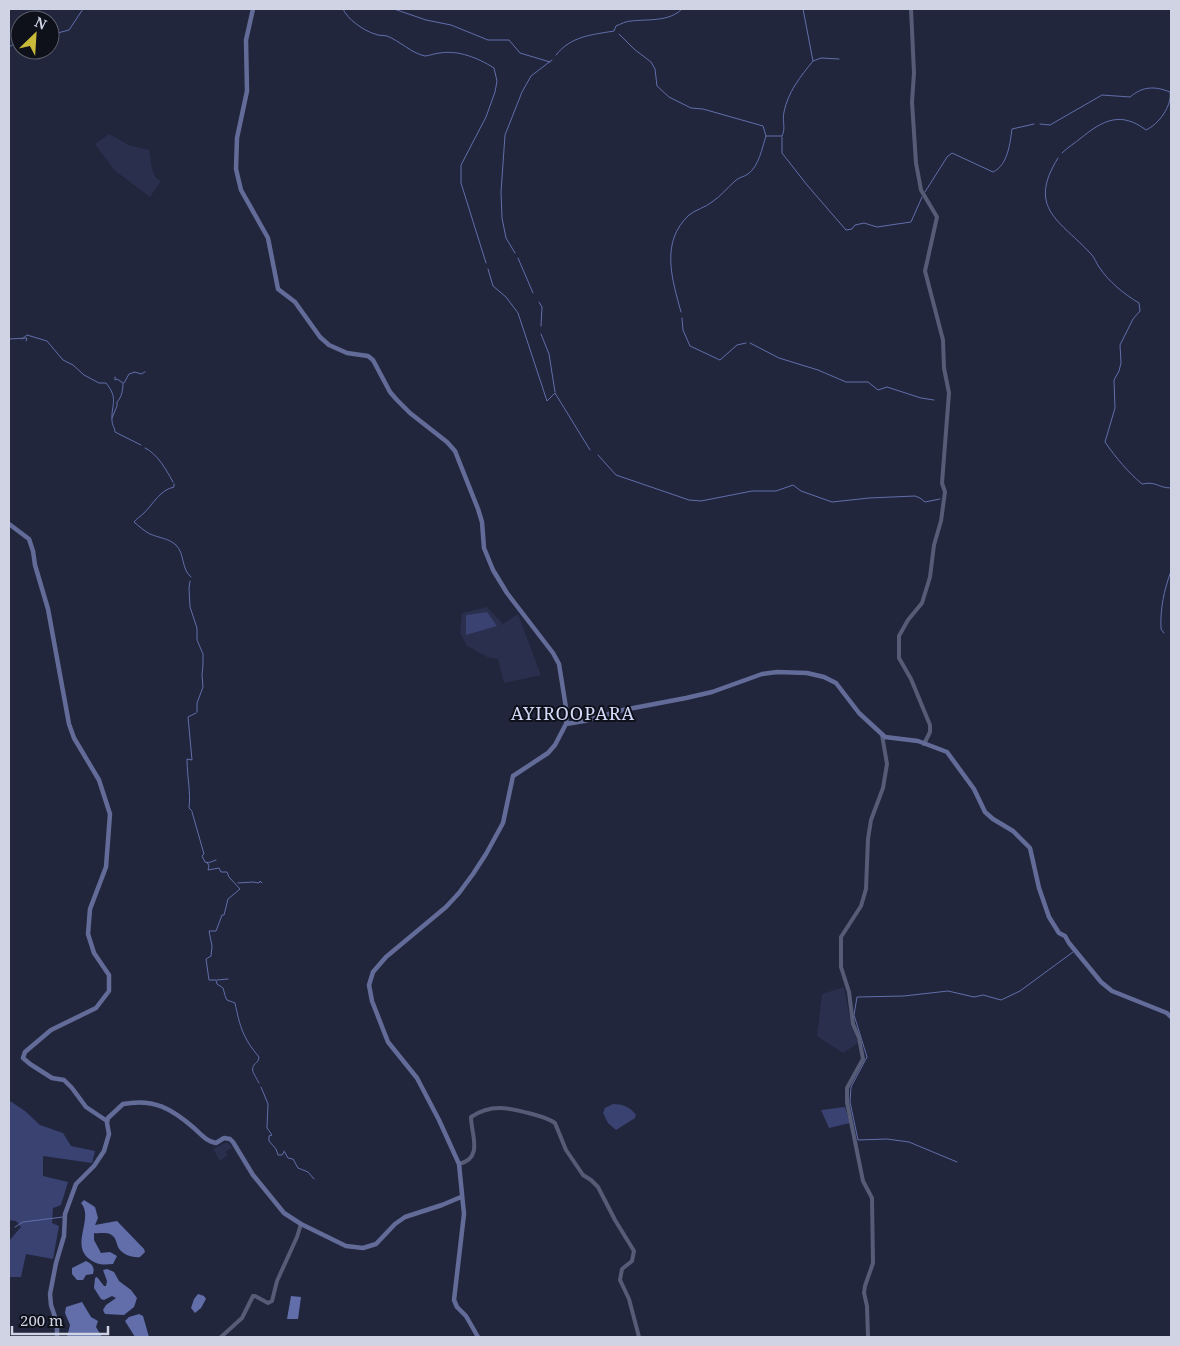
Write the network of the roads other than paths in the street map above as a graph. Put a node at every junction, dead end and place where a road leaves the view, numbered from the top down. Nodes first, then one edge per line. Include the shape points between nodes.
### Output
1 (253, 9) edge
2 (911, 9) edge
3 (9, 524) edge
4 (566, 724) junction
5 (882, 735) junction
6 (924, 744) junction
7 (1171, 1017) edge
8 (107, 1121) junction
9 (459, 1164) junction
10 (461, 1197) junction
11 (301, 1224) junction
12 (58, 1337) edge
13 (221, 1337) edge
14 (478, 1337) edge
15 (639, 1337) edge
16 (868, 1337) edge

1 - 4 main road via 246,40 247,91 236,146 236,169 241,190 268,238 278,289 295,302 329,345 373,360 397,400 455,451 478,509 484,548 493,570 506,593 559,664
2 - 6 street via 916,163 921,190 937,217 924,271 943,340 949,393 942,483 945,492 930,577 922,603 899,636 899,658 930,725
3 - 8 main road via 30,541 48,609 69,724 99,780 110,821 106,867 90,910 88,934 94,954 109,975 109,991 96,1008 51,1030 25,1052 23,1058 52,1078 64,1080 86,1107
4 - 5 main road via 703,694 762,674 807,673 836,683 859,713
4 - 9 main road via 548,753 514,776 503,823 459,893 386,957 373,972 369,985 383,1032 417,1078
5 - 6 main road
5 - 16 street via 887,764 883,788 871,820 866,889 861,906 841,937 841,968 863,1059 847,1088 847,1102 863,1181 872,1198 873,1263 864,1293
6 - 7 main road via 947,752 974,789 985,812 1030,848 1049,917 1101,982 1120,995
8 - 11 main road via 123,1104 159,1104 207,1140 216,1143 224,1138 230,1139 265,1192 284,1214
8 - 12 main road via 109,1134 104,1151 76,1184 65,1214 64,1236 50,1294
9 - 10 main road
9 - 15 street via 472,1156 475,1144 471,1117 477,1112 510,1108 555,1123 572,1158 583,1175 598,1187 634,1251 632,1261 622,1269 620,1280 629,1298
10 - 11 main road via 405,1217 376,1244 363,1248 346,1246
10 - 14 main road via 464,1214 454,1300
11 - 13 street via 272,1301 268,1303 253,1296 242,1318

